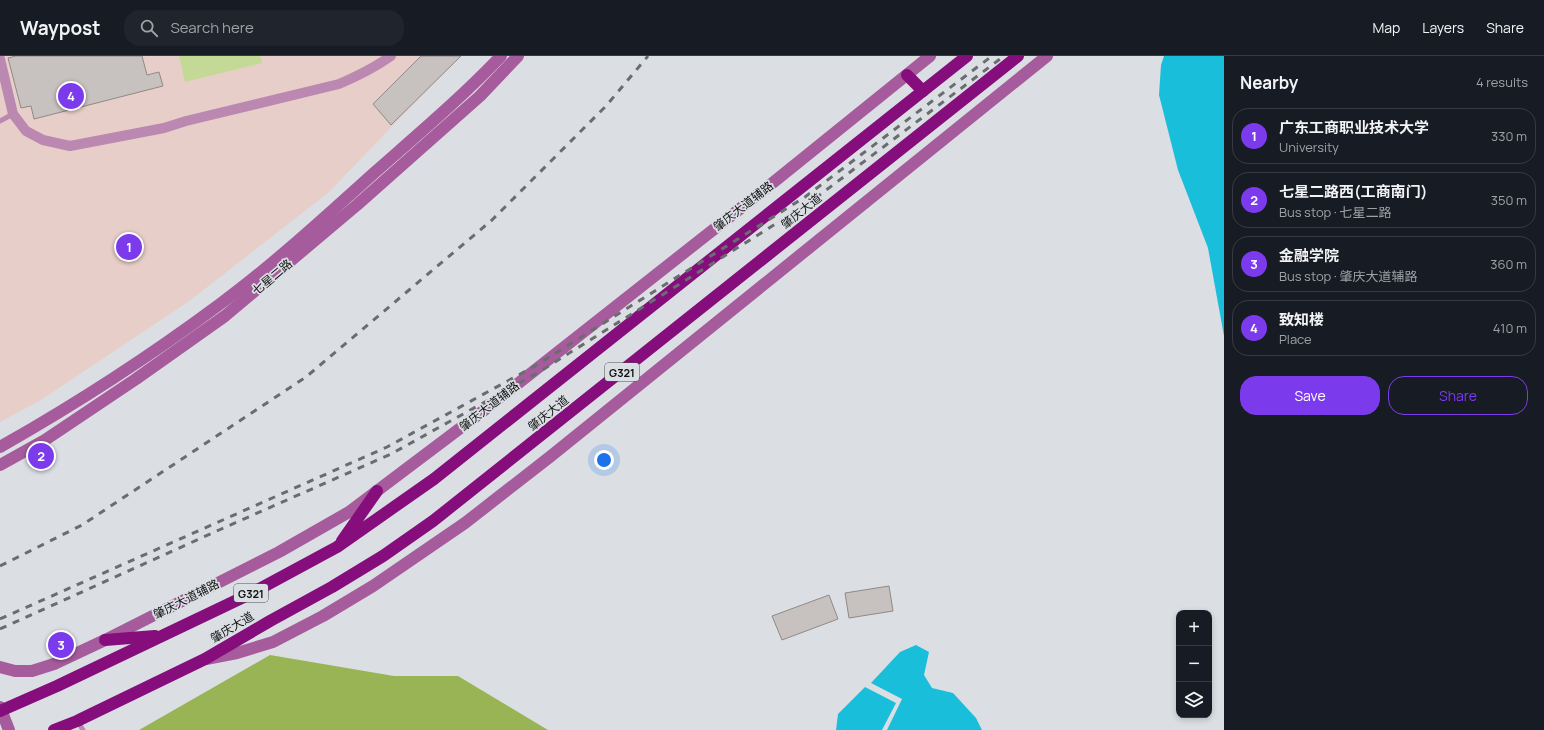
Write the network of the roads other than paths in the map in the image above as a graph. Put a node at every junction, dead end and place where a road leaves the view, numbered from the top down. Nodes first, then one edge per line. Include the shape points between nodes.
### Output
1 (391, 56) edge
2 (501, 56) edge
3 (518, 56) edge
4 (930, 56) edge
5 (967, 56) edge
6 (1018, 56) edge
7 (1047, 56) edge
8 (0, 59) edge
9 (907, 75) junction
10 (923, 91) junction
11 (13, 114) junction
12 (0, 121) edge
13 (0, 448) edge
14 (0, 465) edge
15 (377, 491) junction
16 (337, 547) junction
17 (162, 635) junction
18 (105, 640) junction
19 (205, 659) junction
20 (0, 667) edge
21 (0, 709) edge
22 (80, 725) edge
23 (10, 730) edge
24 (54, 730) edge

1 - 11 street via 357,77 339,84 164,128 70,146 43,140 26,131
2 - 13 street, 七星二路 via 470,88 341,204 220,304 178,335
3 - 14 street, 七星二路 via 480,96 225,316 45,440
4 - 9 street, 肇庆大道辅路
5 - 10 highway, 肇庆大道 / G321
6 - 19 highway, 肇庆大道 / G321 via 433,521 332,587
7 - 19 street via 465,523 373,586 323,616 273,642
8 - 11 street
9 - 10 highway
9 - 15 street, 肇庆大道辅路 via 483,411
10 - 16 highway, 肇庆大道 / G321 via 453,464 381,518
11 - 12 lane
15 - 16 highway
15 - 18 street, 肇庆大道辅路 via 348,512 292,545
16 - 17 highway, 肇庆大道 / G321 via 252,593
17 - 18 highway
17 - 21 highway, 肇庆大道 / G321 via 57,686
18 - 20 street, 肇庆大道辅路 via 54,664 32,671 15,671
19 - 22 highway, 肇庆大道 / G321
21 - 23 street
22 - 24 highway, 肇庆大道 / G321

